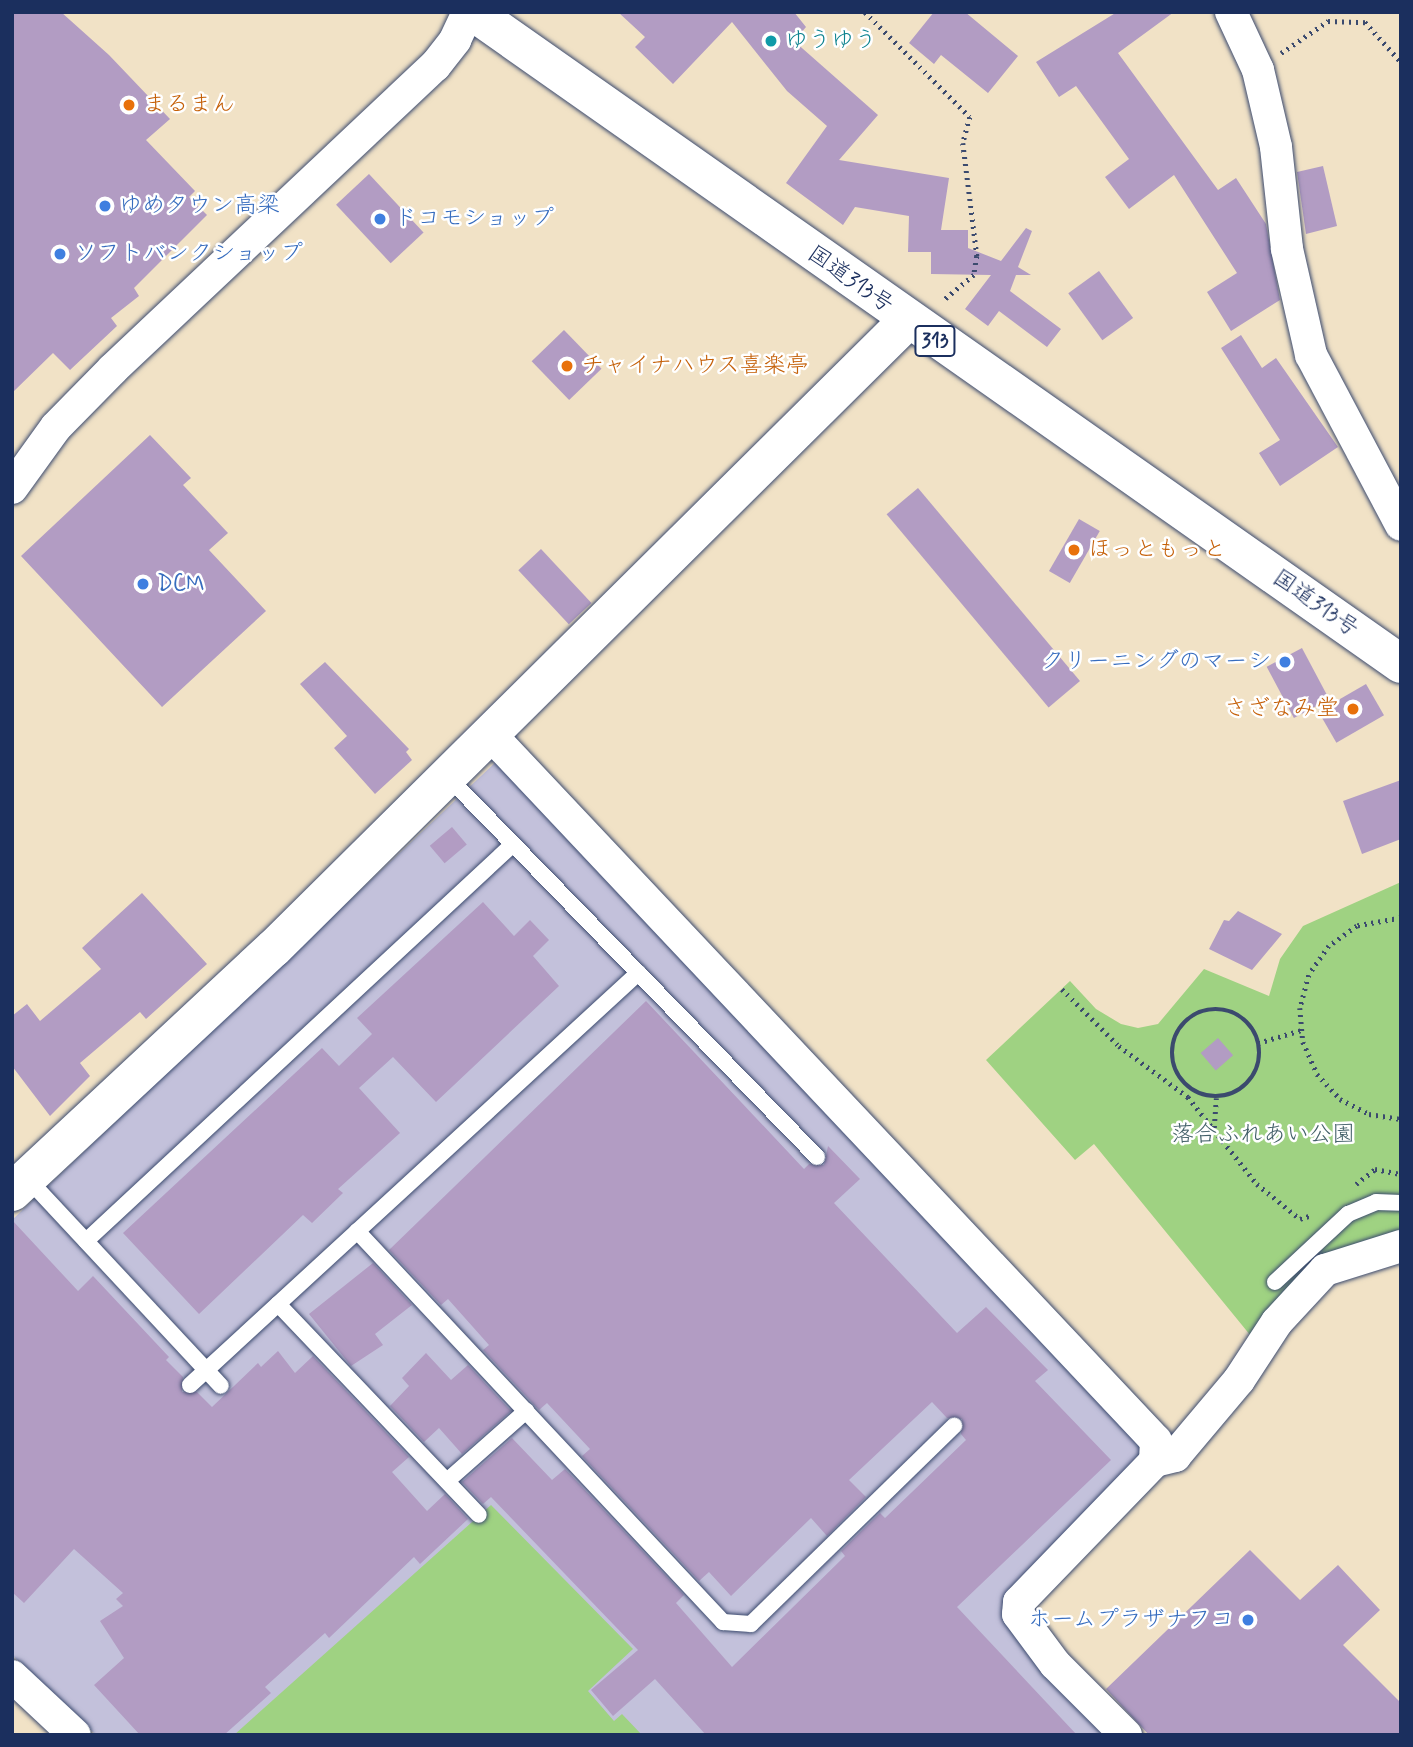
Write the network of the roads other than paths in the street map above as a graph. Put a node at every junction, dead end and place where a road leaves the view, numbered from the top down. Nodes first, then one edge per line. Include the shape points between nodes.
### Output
1 (468, 12) edge
2 (474, 12) edge
3 (1231, 12) edge
4 (907, 321) junction
5 (12, 488) edge
6 (1401, 525) edge
7 (1401, 664) edge
8 (490, 734) junction
9 (447, 776) junction
10 (513, 844) junction
11 (638, 973) junction
12 (817, 1157) dead end
13 (20, 1185) edge
14 (1401, 1203) edge
15 (357, 1231) junction
16 (86, 1241) junction
17 (1401, 1246) edge
18 (1275, 1282) dead end
19 (278, 1304) junction
20 (206, 1370) junction
21 (190, 1385) dead end
22 (220, 1386) dead end
23 (526, 1411) junction
24 (954, 1426) dead end
25 (1155, 1461) junction
26 (447, 1481) junction
27 (480, 1515) dead end
28 (12, 1676) edge
29 (75, 1735) edge
30 (1126, 1735) edge

1 - 5 street via 455,40 435,66 113,369 57,427
2 - 4 main road, 国道313号 / 313
3 - 6 street via 1258,70 1276,147 1287,249 1311,355
4 - 7 main road, 国道313号 / 313
4 - 8 main road
8 - 9 main road
8 - 25 street via 1156,1441
9 - 10 lane
9 - 13 main road via 274,948
10 - 11 lane
10 - 16 lane
11 - 12 lane
11 - 15 lane
13 - 16 lane
14 - 18 lane via 1376,1202 1348,1214
15 - 19 lane
15 - 23 lane
16 - 20 lane
17 - 25 street via 1325,1270 1277,1322 1239,1380 1175,1456
19 - 20 lane
19 - 26 lane
20 - 21 lane
20 - 22 lane
23 - 24 lane via 723,1622 751,1624
23 - 26 lane
25 - 30 street via 1019,1602 1018,1614 1055,1664
26 - 27 lane
28 - 29 street

